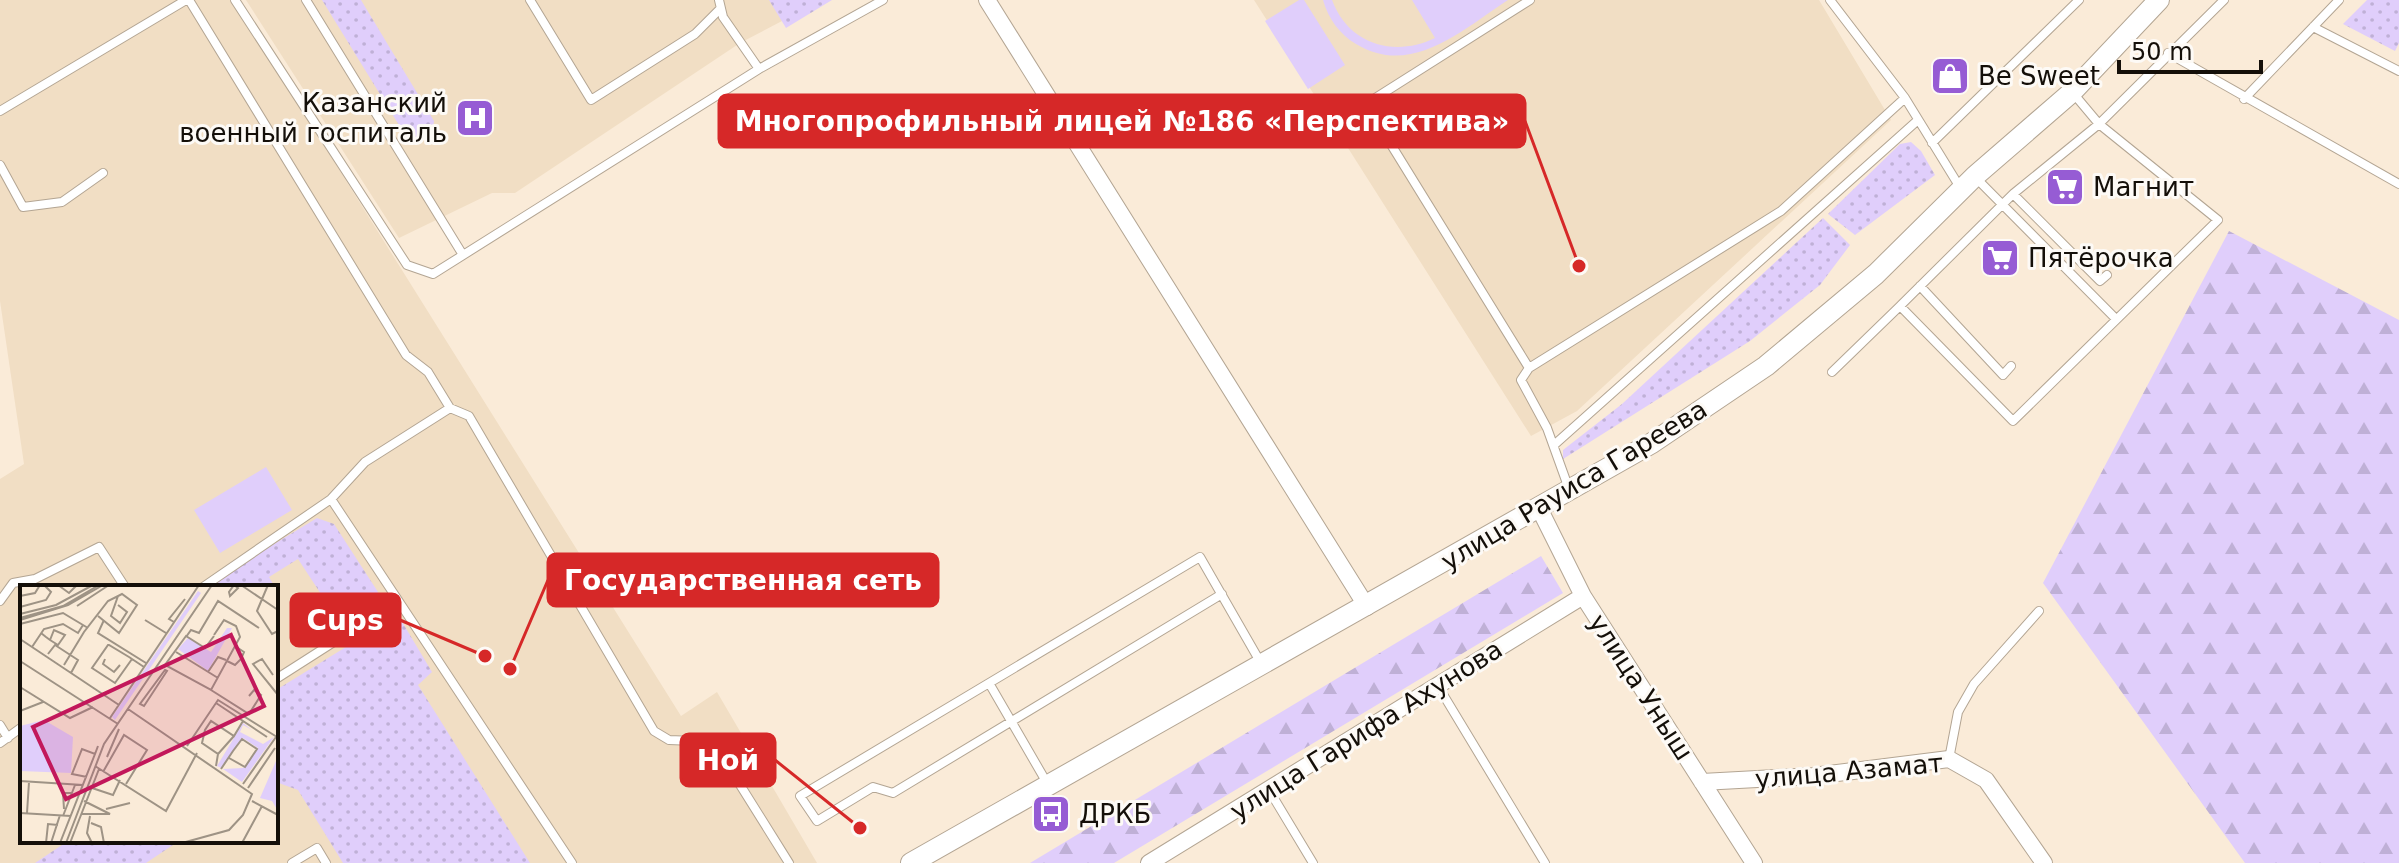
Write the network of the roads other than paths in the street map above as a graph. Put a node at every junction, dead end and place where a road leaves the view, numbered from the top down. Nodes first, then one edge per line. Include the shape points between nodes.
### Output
1 (188, 0) edge
2 (235, 0) edge
3 (306, 0) edge
4 (530, 0) edge
5 (883, 0) edge
6 (987, 0) edge
7 (1530, 0) edge
8 (1830, 0) edge
9 (2079, 0) edge
10 (2159, 0) edge
11 (2224, 0) edge
12 (2339, 0) edge
13 (719, 4) edge
14 (2313, 27) junction
15 (2168, 53) junction
16 (759, 69) junction
17 (2399, 71) edge
18 (2072, 92) junction
19 (1905, 98) junction
20 (2244, 99) junction
21 (0, 111) edge
22 (1918, 120) junction
23 (2099, 124) junction
24 (1932, 143) junction
25 (0, 165) edge
26 (103, 173) dead end
27 (1968, 183) junction
28 (2399, 184) edge
29 (2013, 194) junction
30 (2003, 204) junction
31 (463, 255) junction
32 (2107, 275) dead end
33 (1920, 286) junction
34 (1900, 306) junction
35 (2116, 319) junction
36 (2011, 366) dead end
37 (1529, 368) junction
38 (1832, 372) dead end
39 (450, 408) junction
40 (1554, 445) junction
41 (1569, 489) junction
42 (331, 499) junction
43 (1538, 506) junction
44 (124, 585) edge
45 (206, 585) edge
46 (1222, 594) junction
47 (1583, 596) junction
48 (0, 601) edge
49 (398, 601) junction
50 (1367, 607) junction
51 (2039, 611) dead end
52 (1262, 665) junction
53 (278, 678) edge
54 (989, 683) junction
55 (1438, 686) junction
56 (1012, 720) junction
57 (0, 725) edge
58 (4, 740) edge
59 (1949, 759) junction
60 (1702, 782) junction
61 (1048, 784) junction
62 (1269, 790) junction
63 (292, 863) edge
64 (326, 863) edge
65 (572, 863) edge
66 (789, 863) edge
67 (911, 863) edge
68 (1149, 863) edge
69 (1313, 863) edge
70 (1545, 863) edge
71 (1754, 863) edge
72 (2044, 863) edge

1 - 21 lane
1 - 39 lane via 406,355 428,372
2 - 31 lane via 407,265 433,274
3 - 31 lane
4 - 13 lane via 591,100 695,34
5 - 16 lane
6 - 50 street
7 - 37 lane via 1366,104
8 - 19 lane
9 - 24 lane
10 - 18 street, улица Рауиса Гареева
11 - 15 lane
12 - 14 lane
13 - 16 lane
14 - 17 lane
14 - 20 lane
15 - 20 lane
15 - 23 lane
16 - 31 lane
18 - 23 lane
18 - 27 street, улица Рауиса Гареева
19 - 22 lane
19 - 37 lane via 1781,211
20 - 28 lane
22 - 24 lane
22 - 40 lane
23 - 29 lane
23 - 35 lane via 2218,220
24 - 27 lane
25 - 26 lane via 23,207 62,202
27 - 30 lane
27 - 41 street, улица Рауиса Гареева via 1876,274 1766,366 1652,443
29 - 30 lane
29 - 32 lane via 2100,281
30 - 33 lane
30 - 35 lane
33 - 34 lane
33 - 36 lane via 2003,375
34 - 35 lane via 2013,421
34 - 38 lane
37 - 40 lane via 1521,380
39 - 42 lane via 365,462
39 - 66 lane via 469,416 654,731 669,740 695,741 722,756
40 - 41 lane
41 - 43 street, улица Рауиса Гареева
42 - 45 lane
42 - 49 lane
43 - 47 street, улица Уныш
43 - 50 street, улица Рауиса Гареева
44 - 48 lane via 99,547 35,579 13,583
46 - 52 lane
46 - 54 lane via 1200,557
46 - 56 lane
47 - 55 street, улица Гарифа Ахунова
47 - 60 street, улица Уныш
49 - 53 lane
49 - 65 lane
50 - 52 street, улица Рауиса Гареева
51 - 59 lane via 1974,684 1958,712
52 - 61 street, улица Рауиса Гареева
54 - 56 lane
54 - 56 lane via 800,796 817,821 873,787 893,793
55 - 62 street, улица Гарифа Ахунова
55 - 70 lane
56 - 61 lane
57 - 58 lane
59 - 60 street, улица Азамат via 1813,776
59 - 72 street, улица Азамат via 1986,780
60 - 71 street, улица Уныш
61 - 67 street, улица Рауиса Гареева
62 - 68 street, улица Гарифа Ахунова
62 - 69 lane
63 - 64 lane via 317,848

